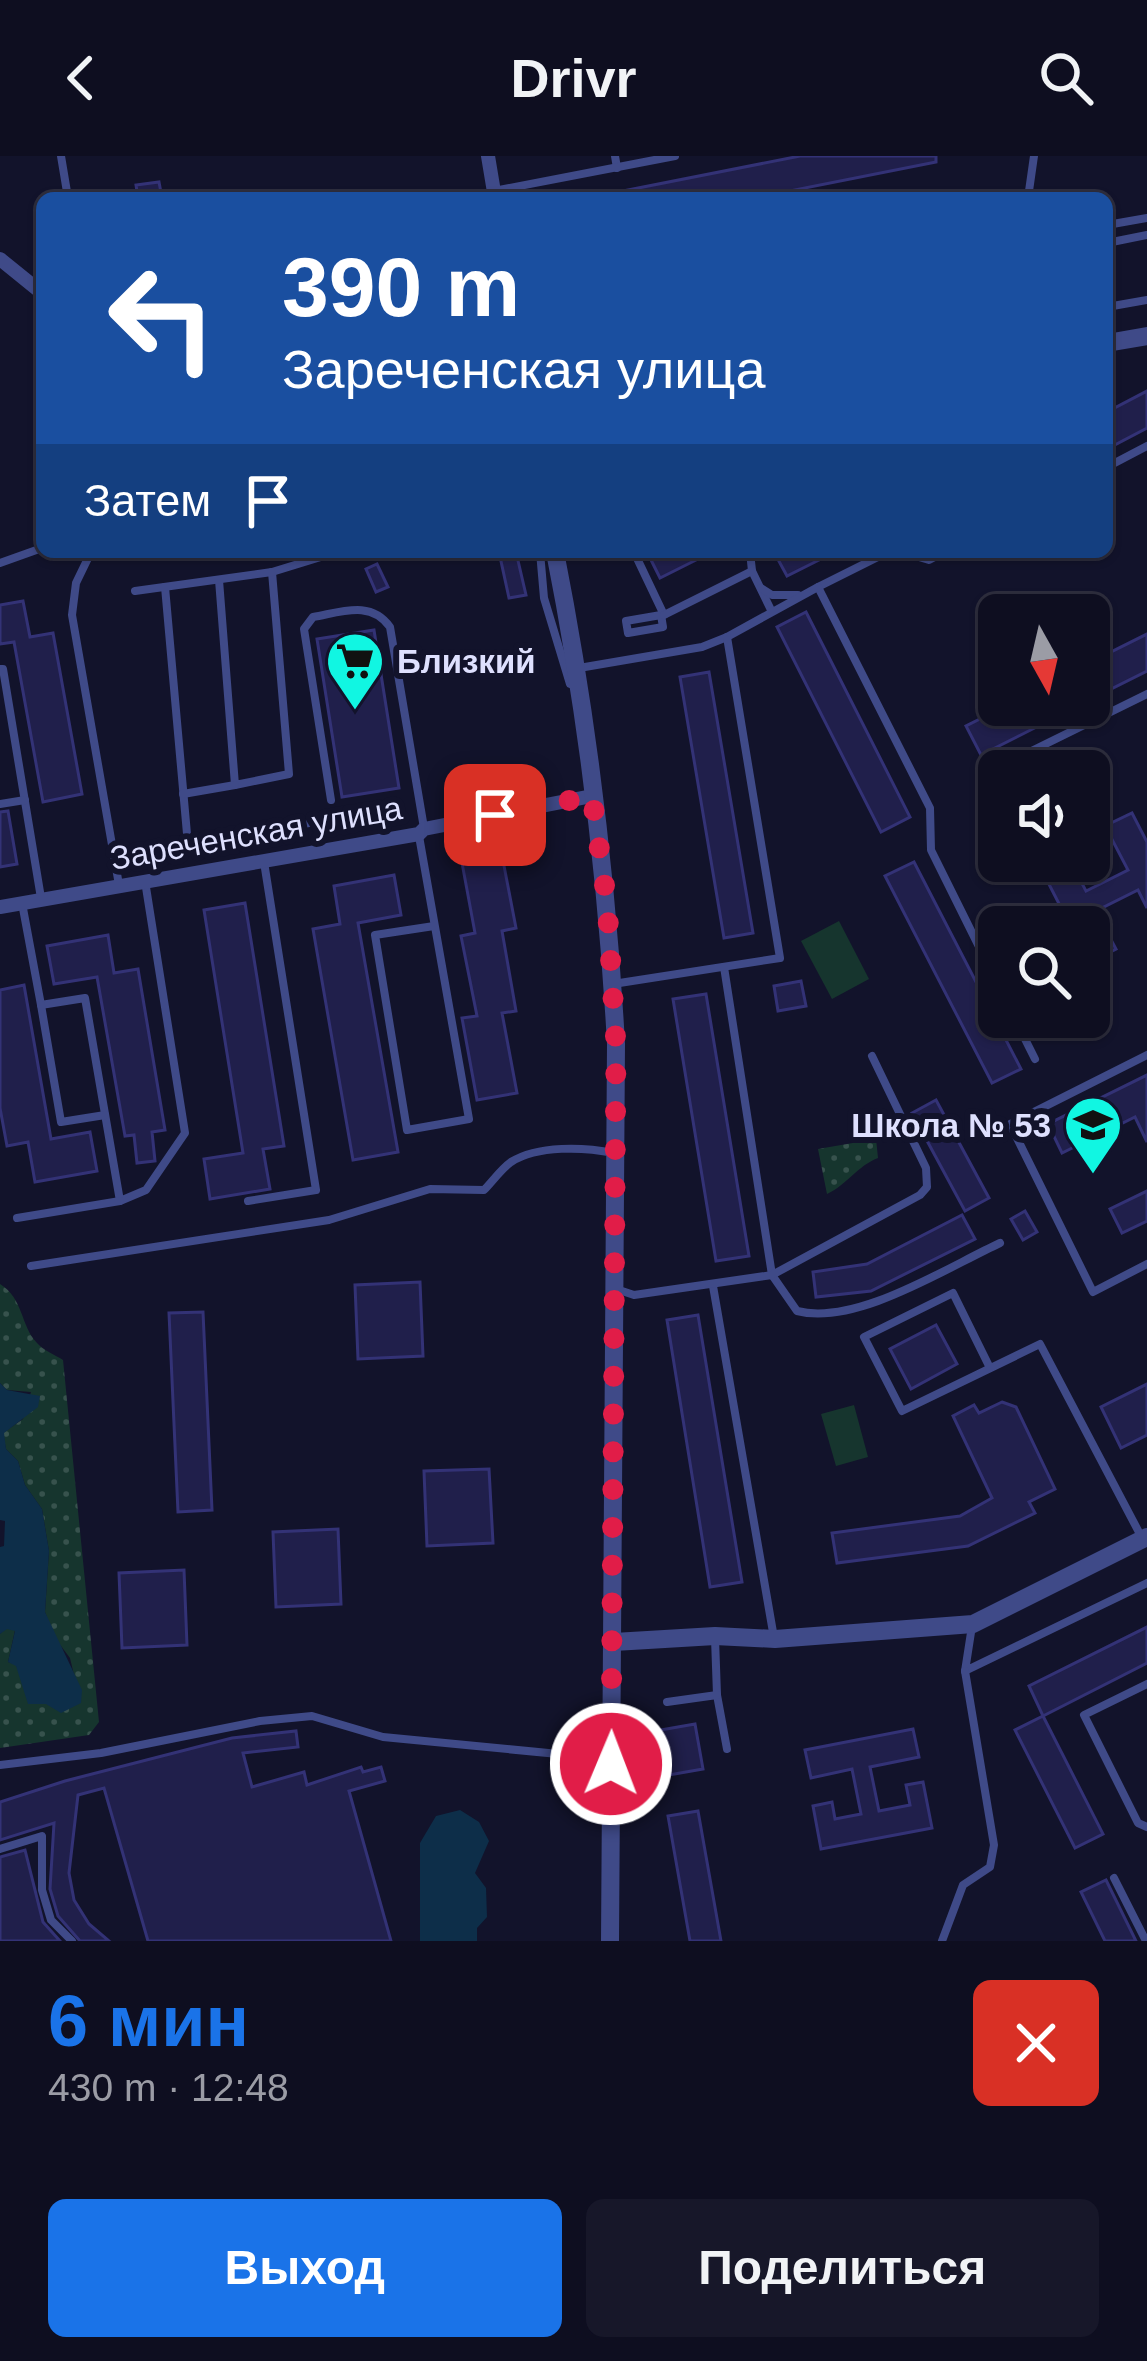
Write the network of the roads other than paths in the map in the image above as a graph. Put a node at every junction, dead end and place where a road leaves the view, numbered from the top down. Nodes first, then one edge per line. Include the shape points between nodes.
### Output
1 (62, 156) edge
2 (488, 156) edge
3 (615, 156) edge
4 (675, 156) edge
5 (1034, 156) edge
6 (617, 168) junction
7 (67, 192) edge
8 (494, 192) edge
9 (509, 192) edge
10 (1029, 192) edge
11 (1147, 218) edge
12 (1113, 224) edge
13 (1147, 235) edge
14 (1113, 242) edge
15 (0, 259) edge
16 (36, 288) edge
17 (1147, 300) edge
18 (1113, 306) edge
19 (1147, 336) edge
20 (1113, 342) edge
21 (1147, 446) edge
22 (1113, 464) edge
23 (36, 550) edge
24 (88, 558) edge
25 (318, 558) edge
26 (541, 558) edge
27 (556, 558) edge
28 (637, 558) edge
29 (751, 558) edge
30 (876, 558) edge
31 (0, 563) edge
32 (272, 572) junction
33 (752, 572) junction
34 (219, 580) junction
35 (165, 586) junction
36 (760, 587) junction
37 (818, 587) junction
38 (135, 591) dead end
39 (803, 595) junction
40 (771, 610) junction
41 (727, 638) junction
42 (578, 668) junction
43 (0, 669) edge
44 (1147, 694) edge
45 (585, 732) junction
46 (1034, 750) edge
47 (235, 785) junction
48 (183, 794) junction
49 (592, 796) junction
50 (25, 800) junction
51 (331, 800) dead end
52 (0, 804) edge
53 (320, 821) dead end
54 (421, 832) junction
55 (264, 860) junction
56 (145, 880) junction
57 (119, 886) junction
58 (41, 898) junction
59 (22, 903) junction
60 (0, 907) edge
61 (434, 926) junction
62 (978, 944) edge
63 (724, 967) junction
64 (613, 984) junction
65 (41, 1005) junction
66 (1024, 1038) edge
67 (1147, 1055) edge
68 (872, 1056) dead end
69 (1035, 1059) dead end
70 (105, 1115) junction
71 (616, 1154) junction
72 (120, 1201) junction
73 (248, 1202) dead end
74 (17, 1218) dead end
75 (1000, 1244) dead end
76 (1147, 1264) edge
77 (31, 1267) dead end
78 (772, 1274) junction
79 (713, 1286) junction
80 (615, 1288) junction
81 (990, 1368) junction
82 (1145, 1538) edge
83 (1147, 1583) edge
84 (973, 1624) junction
85 (715, 1636) junction
86 (775, 1639) junction
87 (614, 1642) junction
88 (965, 1671) junction
89 (1147, 1684) edge
90 (717, 1695) junction
91 (667, 1702) dead end
92 (727, 1749) dead end
93 (611, 1759) junction
94 (0, 1766) edge
95 (1147, 1827) edge
96 (0, 1849) edge
97 (1114, 1878) dead end
98 (72, 1941) edge
99 (610, 1941) edge
100 (942, 1941) edge
101 (1146, 1941) edge

1 - 7 lane
2 - 8 street
3 - 6 lane
4 - 6 lane
5 - 10 lane
6 - 9 lane
11 - 12 lane
13 - 14 lane
15 - 16 street
17 - 18 lane
19 - 20 street
21 - 22 lane
23 - 31 lane
24 - 57 lane via 72,615
25 - 32 lane
26 - 45 lane via 544,598
27 - 42 street
28 - 33 lane via 663,615
29 - 33 lane
30 - 37 lane
32 - 34 lane
32 - 47 lane via 289,774
33 - 36 lane
34 - 35 lane
34 - 47 lane
35 - 38 lane
35 - 48 lane
36 - 39 lane
36 - 40 lane
37 - 39 lane
37 - 62 lane via 930,808 931,850
39 - 40 lane
40 - 41 lane
41 - 42 lane
41 - 63 lane via 780,958
42 - 45 street
43 - 50 lane
44 - 46 lane
45 - 49 street
47 - 48 lane
48 - 53 lane via 188,845
49 - 54 street, Зареченская улица
49 - 64 street
50 - 52 lane
50 - 58 lane
51 - 54 lane via 304,629 313,617 368,609 390,627
54 - 55 street, Зареченская улица
54 - 61 lane
55 - 56 street, Зареченская улица
55 - 73 lane via 316,1190
56 - 57 street, Зареченская улица
56 - 72 lane via 185,1133 146,1190
57 - 58 street, Зареченская улица
58 - 59 street, Зареченская улица
59 - 60 street, Зареченская улица
59 - 65 lane
61 - 61 lane via 469,1119 407,1130 374,935
63 - 64 lane
63 - 78 lane
64 - 71 street
65 - 70 lane via 61,1122
65 - 70 lane via 85,998
66 - 69 lane
67 - 76 lane via 1010,1124 1093,1292
68 - 78 lane via 926,1168 927,1187
70 - 72 lane
71 - 77 lane via 547,1152 512,1161 484,1190 430,1189 329,1220
71 - 80 street
72 - 74 lane
75 - 78 lane via 851,1313 797,1312
78 - 79 lane
79 - 80 lane via 634,1295
79 - 86 lane
80 - 87 street
81 - 81 lane via 902,1412 864,1336 953,1293
81 - 82 lane via 1040,1344
82 - 84 street
83 - 88 lane
84 - 86 street
84 - 88 lane
85 - 86 street
85 - 87 street
85 - 90 lane
87 - 93 street
88 - 100 lane via 994,1845 990,1867 963,1885
89 - 95 lane via 1084,1715
90 - 91 lane
90 - 92 lane
93 - 94 lane via 383,1737 312,1716
93 - 99 street
96 - 98 lane via 42,1837 42,1890 51,1920
97 - 101 lane

